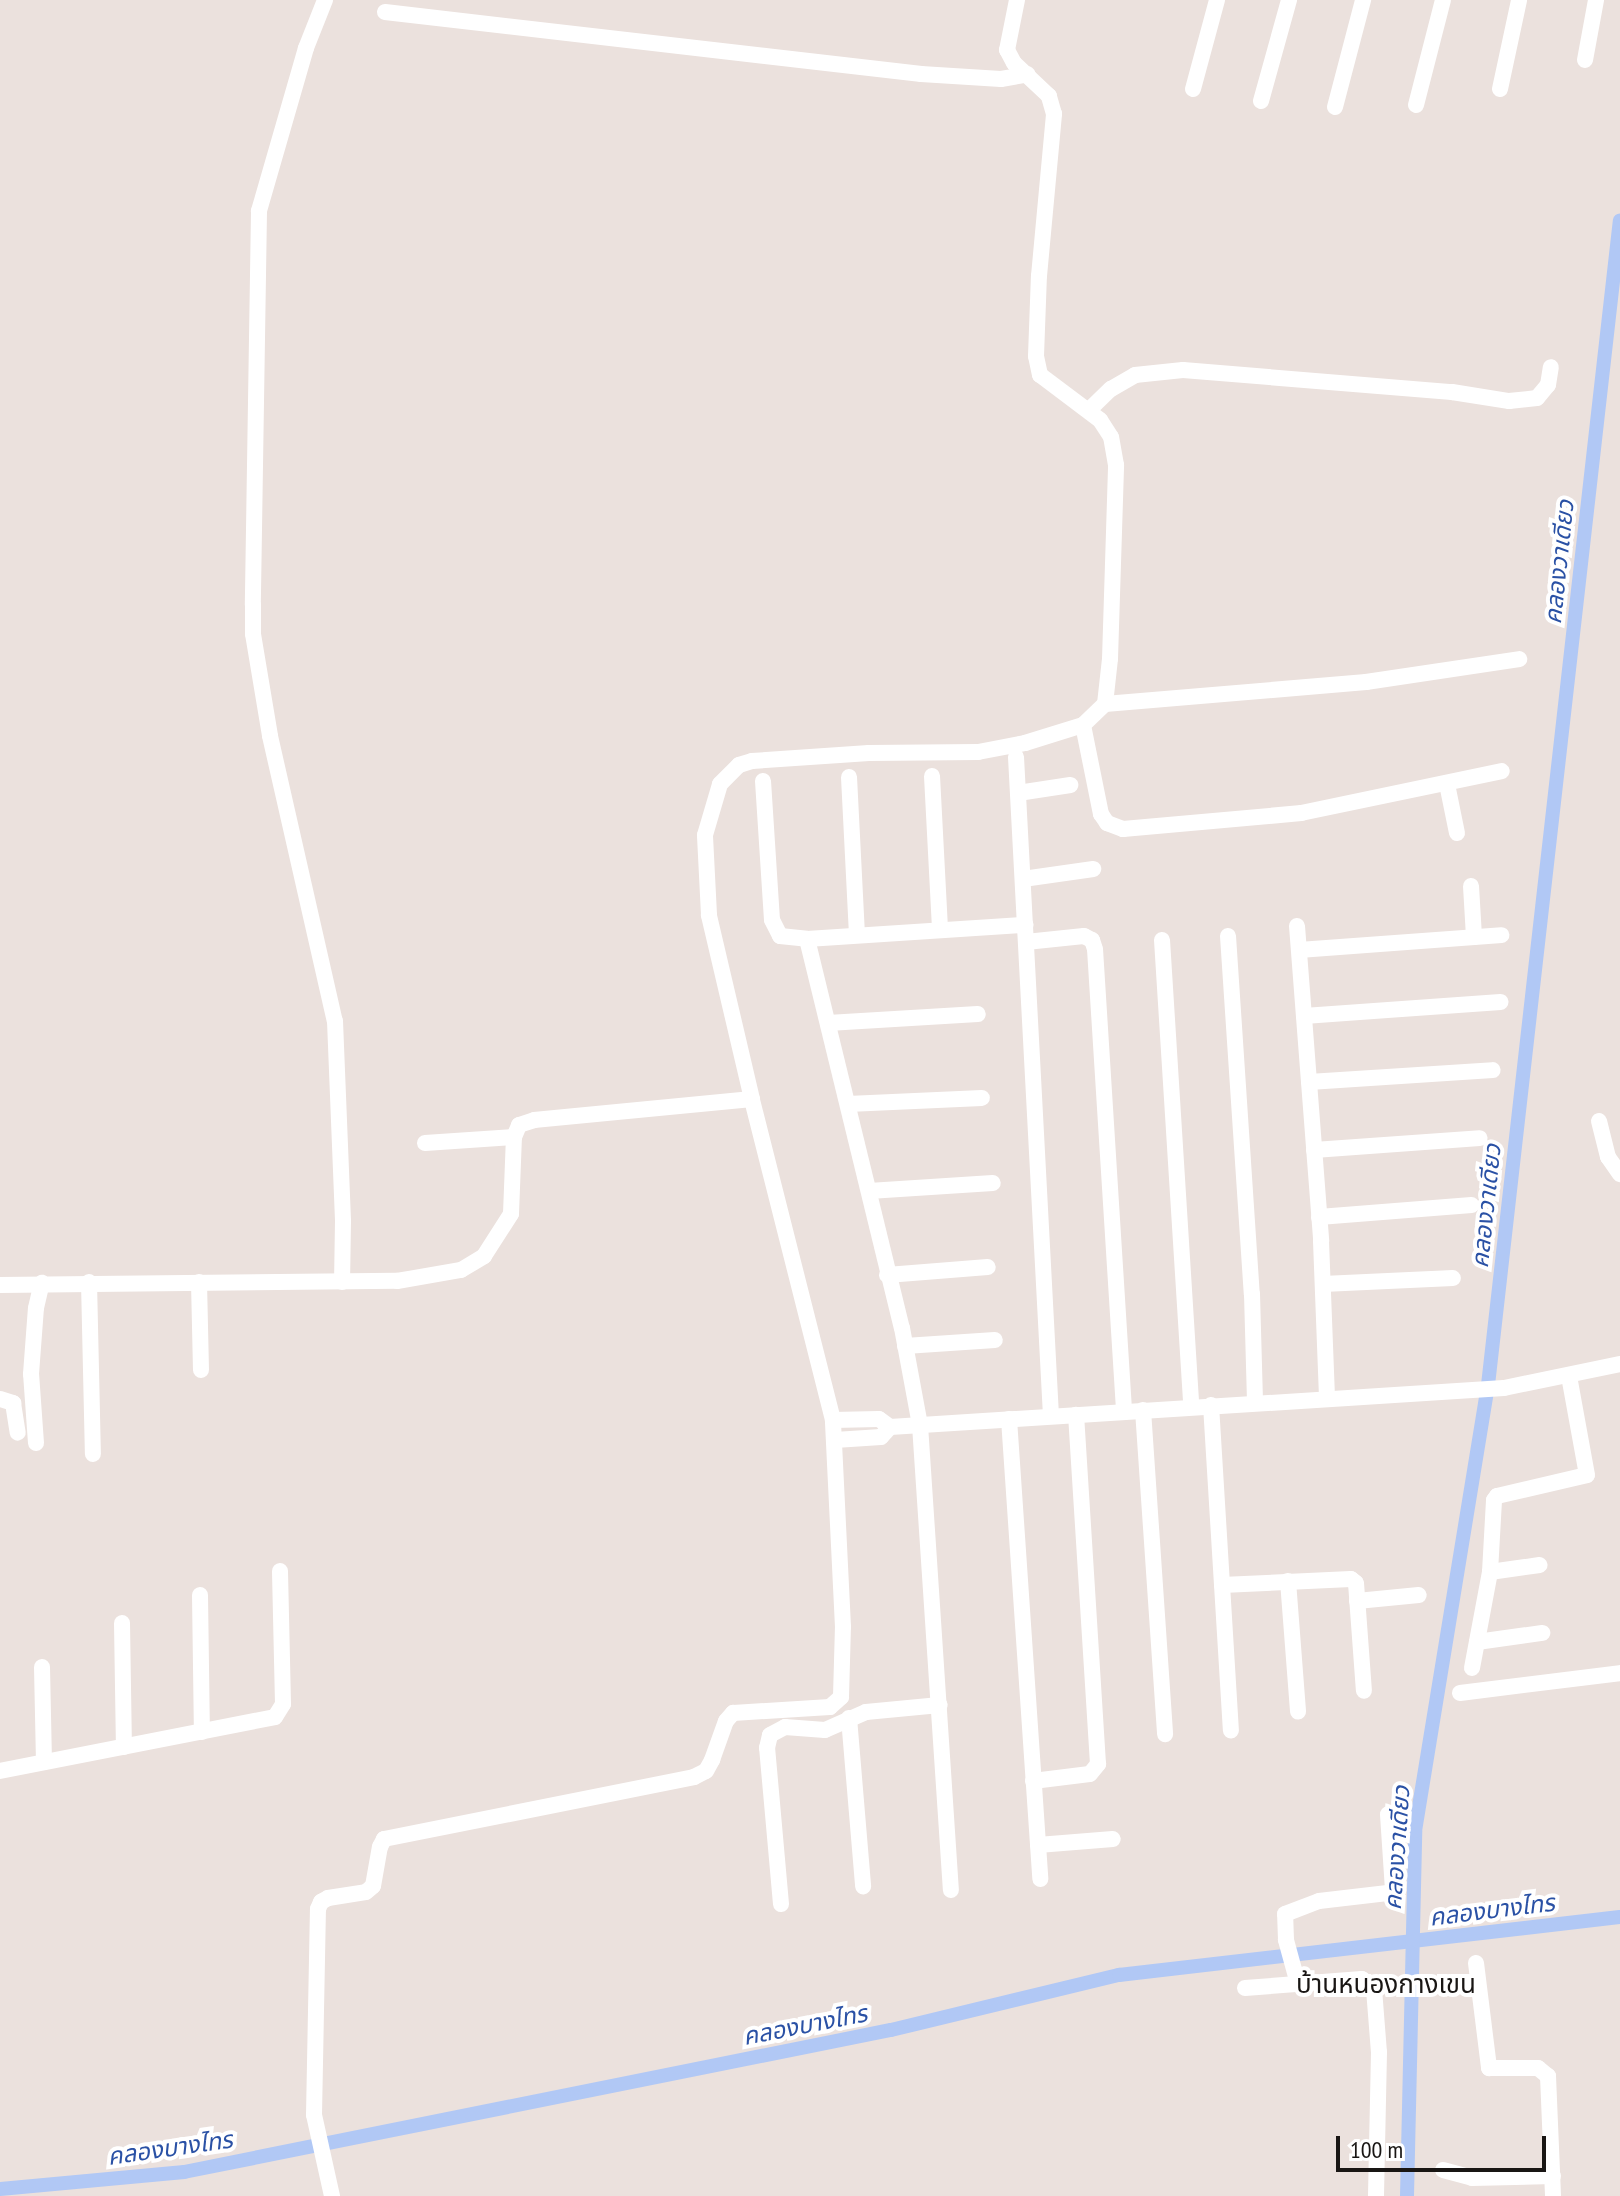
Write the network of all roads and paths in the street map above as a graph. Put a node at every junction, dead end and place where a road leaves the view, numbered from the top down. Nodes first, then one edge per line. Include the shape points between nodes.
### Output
1 (325, 0) edge
2 (1017, 0) edge
3 (1217, 0) edge
4 (1289, 0) edge
5 (1363, 0) edge
6 (1443, 0) edge
7 (1519, 0) edge
8 (1596, 0) edge
9 (385, 12) dead end
10 (1585, 60) dead end
11 (1028, 74) junction
12 (1193, 89) dead end
13 (1500, 89) dead end
14 (1261, 101) dead end
15 (1416, 105) dead end
16 (1335, 107) dead end
17 (1551, 367) dead end
18 (1090, 409) junction
19 (1519, 659) dead end
20 (1105, 704) junction
21 (1083, 725) junction
22 (1016, 757) dead end
23 (1502, 771) dead end
24 (932, 776) dead end
25 (849, 777) dead end
26 (763, 781) dead end
27 (1447, 784) junction
28 (1070, 785) dead end
29 (1018, 793) junction
30 (1457, 833) dead end
31 (1093, 869) dead end
32 (1023, 879) junction
33 (1471, 886) dead end
34 (1026, 925) junction
35 (1297, 926) dead end
36 (940, 930) junction
37 (857, 935) junction
38 (1501, 935) dead end
39 (1228, 936) dead end
40 (1474, 937) junction
41 (807, 939) junction
42 (1162, 940) dead end
43 (1026, 942) junction
44 (1299, 950) junction
45 (1501, 1002) dead end
46 (978, 1014) dead end
47 (1304, 1016) junction
48 (828, 1023) junction
49 (1493, 1070) dead end
50 (1309, 1082) junction
51 (982, 1098) dead end
52 (752, 1099) junction
53 (848, 1104) junction
54 (1599, 1121) dead end
55 (514, 1137) junction
56 (1480, 1138) dead end
57 (425, 1143) dead end
58 (1314, 1150) junction
59 (1620, 1174) edge
60 (993, 1183) dead end
61 (869, 1191) junction
62 (1472, 1205) dead end
63 (1319, 1217) junction
64 (988, 1267) dead end
65 (887, 1275) junction
66 (1453, 1278) dead end
67 (89, 1282) junction
68 (199, 1282) junction
69 (342, 1282) junction
70 (42, 1283) junction
71 (1323, 1284) junction
72 (0, 1285) edge
73 (995, 1340) dead end
74 (905, 1346) junction
75 (1620, 1364) edge
76 (201, 1370) dead end
77 (1569, 1376) junction
78 (1327, 1398) junction
79 (0, 1399) edge
80 (1255, 1402) junction
81 (1211, 1405) junction
82 (1191, 1406) junction
83 (1143, 1410) junction
84 (1124, 1412) junction
85 (1076, 1415) junction
86 (1051, 1416) junction
87 (1009, 1419) junction
88 (833, 1420) junction
89 (920, 1425) junction
90 (890, 1427) junction
91 (18, 1433) dead end
92 (835, 1440) junction
93 (36, 1443) dead end
94 (93, 1454) dead end
95 (1540, 1565) dead end
96 (280, 1571) dead end
97 (1490, 1572) junction
98 (1288, 1581) junction
99 (1222, 1585) junction
100 (200, 1595) dead end
101 (1419, 1595) dead end
102 (1357, 1601) junction
103 (122, 1623) dead end
104 (1542, 1633) dead end
105 (1477, 1642) junction
106 (42, 1667) dead end
107 (1472, 1668) dead end
108 (1620, 1673) edge
109 (1364, 1691) dead end
110 (1460, 1693) dead end
111 (940, 1705) junction
112 (1298, 1712) dead end
113 (849, 1718) junction
114 (1231, 1730) dead end
115 (202, 1732) junction
116 (1165, 1734) dead end
117 (124, 1747) junction
118 (44, 1762) junction
119 (0, 1771) edge
120 (1033, 1781) junction
121 (1388, 1814) dead end
122 (1113, 1839) dead end
123 (1038, 1845) junction
124 (1040, 1879) dead end
125 (863, 1886) dead end
126 (951, 1890) dead end
127 (781, 1904) dead end
128 (1476, 1963) dead end
129 (1295, 1977) junction
130 (1245, 1988) dead end
131 (1443, 2170) dead end
132 (1553, 2176) junction
133 (332, 2196) edge
134 (1376, 2196) edge
135 (1553, 2196) edge

1 - 69 street via 259,211 253,634 270,736 335,1021
2 - 11 street via 1007,50
3 - 12 street
4 - 14 street
5 - 16 street
6 - 15 street
7 - 13 street
8 - 10 street
9 - 11 street via 921,74 1001,79
11 - 18 street via 1049,96 1054,114 1036,356 1040,375
17 - 18 street via 1548,385 1537,398 1509,401 1183,370 1135,375
18 - 20 street via 1111,437 1116,465
19 - 20 street via 1366,682
20 - 21 street
21 - 27 street via 1101,814 1107,823 1123,829 1301,813
21 - 52 street via 978,752 752,761 729,773 720,784 705,835 705,877
22 - 29 street
23 - 27 street
24 - 36 street
25 - 37 street
26 - 41 street via 775,930 780,936
27 - 30 street
28 - 29 street
29 - 32 street
31 - 32 street
32 - 34 street
33 - 40 street
34 - 36 street
34 - 43 street
35 - 44 street
36 - 37 street
37 - 41 street
38 - 40 street
39 - 80 street
40 - 44 street
41 - 48 street
42 - 82 street
43 - 84 street via 1084,936 1095,949
43 - 86 street
44 - 47 street
45 - 47 street
46 - 48 street
47 - 50 street
48 - 53 street
49 - 50 street
50 - 58 street
51 - 53 street
52 - 55 street via 534,1120 519,1125
52 - 88 street
53 - 61 street
54 - 59 street via 1608,1157
55 - 57 street
55 - 69 street via 511,1214 484,1256 461,1270 397,1281
56 - 58 street
58 - 63 street
60 - 61 street
61 - 65 street
62 - 63 street
63 - 71 street
64 - 65 street
65 - 74 street
66 - 71 street
67 - 68 street
67 - 70 street
67 - 94 street
68 - 69 street
68 - 76 street
70 - 72 street
70 - 93 street via 31,1374
71 - 78 street
73 - 74 street
74 - 89 street
75 - 77 street
77 - 78 street via 1504,1388
77 - 97 street via 1587,1475 1497,1496
78 - 80 street
79 - 91 street via 13,1403
80 - 81 street
81 - 82 street
81 - 99 street
82 - 83 street
83 - 84 street
83 - 116 street
84 - 85 street
85 - 86 street
85 - 120 street via 1098,1764 1090,1774
86 - 87 street
87 - 89 street
87 - 120 street
88 - 90 street via 879,1419
88 - 92 street
89 - 90 street
89 - 111 street
90 - 92 street via 881,1437
92 - 133 street via 843,1627 837,1704 733,1713 706,1771 694,1777 393,1835 380,1847 376,1879 366,1892 321,1902 315,2118
95 - 97 street
96 - 115 street via 281,1712
97 - 105 street
98 - 99 street
98 - 102 street via 1351,1579
98 - 112 street
99 - 114 street
100 - 115 street
101 - 102 street
102 - 109 street
103 - 117 street
104 - 105 street
105 - 107 street
106 - 118 street
108 - 110 street
111 - 113 street
111 - 126 street
113 - 125 street
113 - 127 street via 825,1730 785,1727 770,1735
115 - 117 street
117 - 118 street
118 - 119 street
120 - 123 street
121 - 129 street via 1393,1890 1291,1910 1284,1920
122 - 123 street
123 - 124 street
128 - 132 street via 1489,2068 1538,2068 1548,2076
129 - 130 street
129 - 134 street via 1362,1979 1374,1989 1379,2052
131 - 132 street via 1472,2178
132 - 135 street

